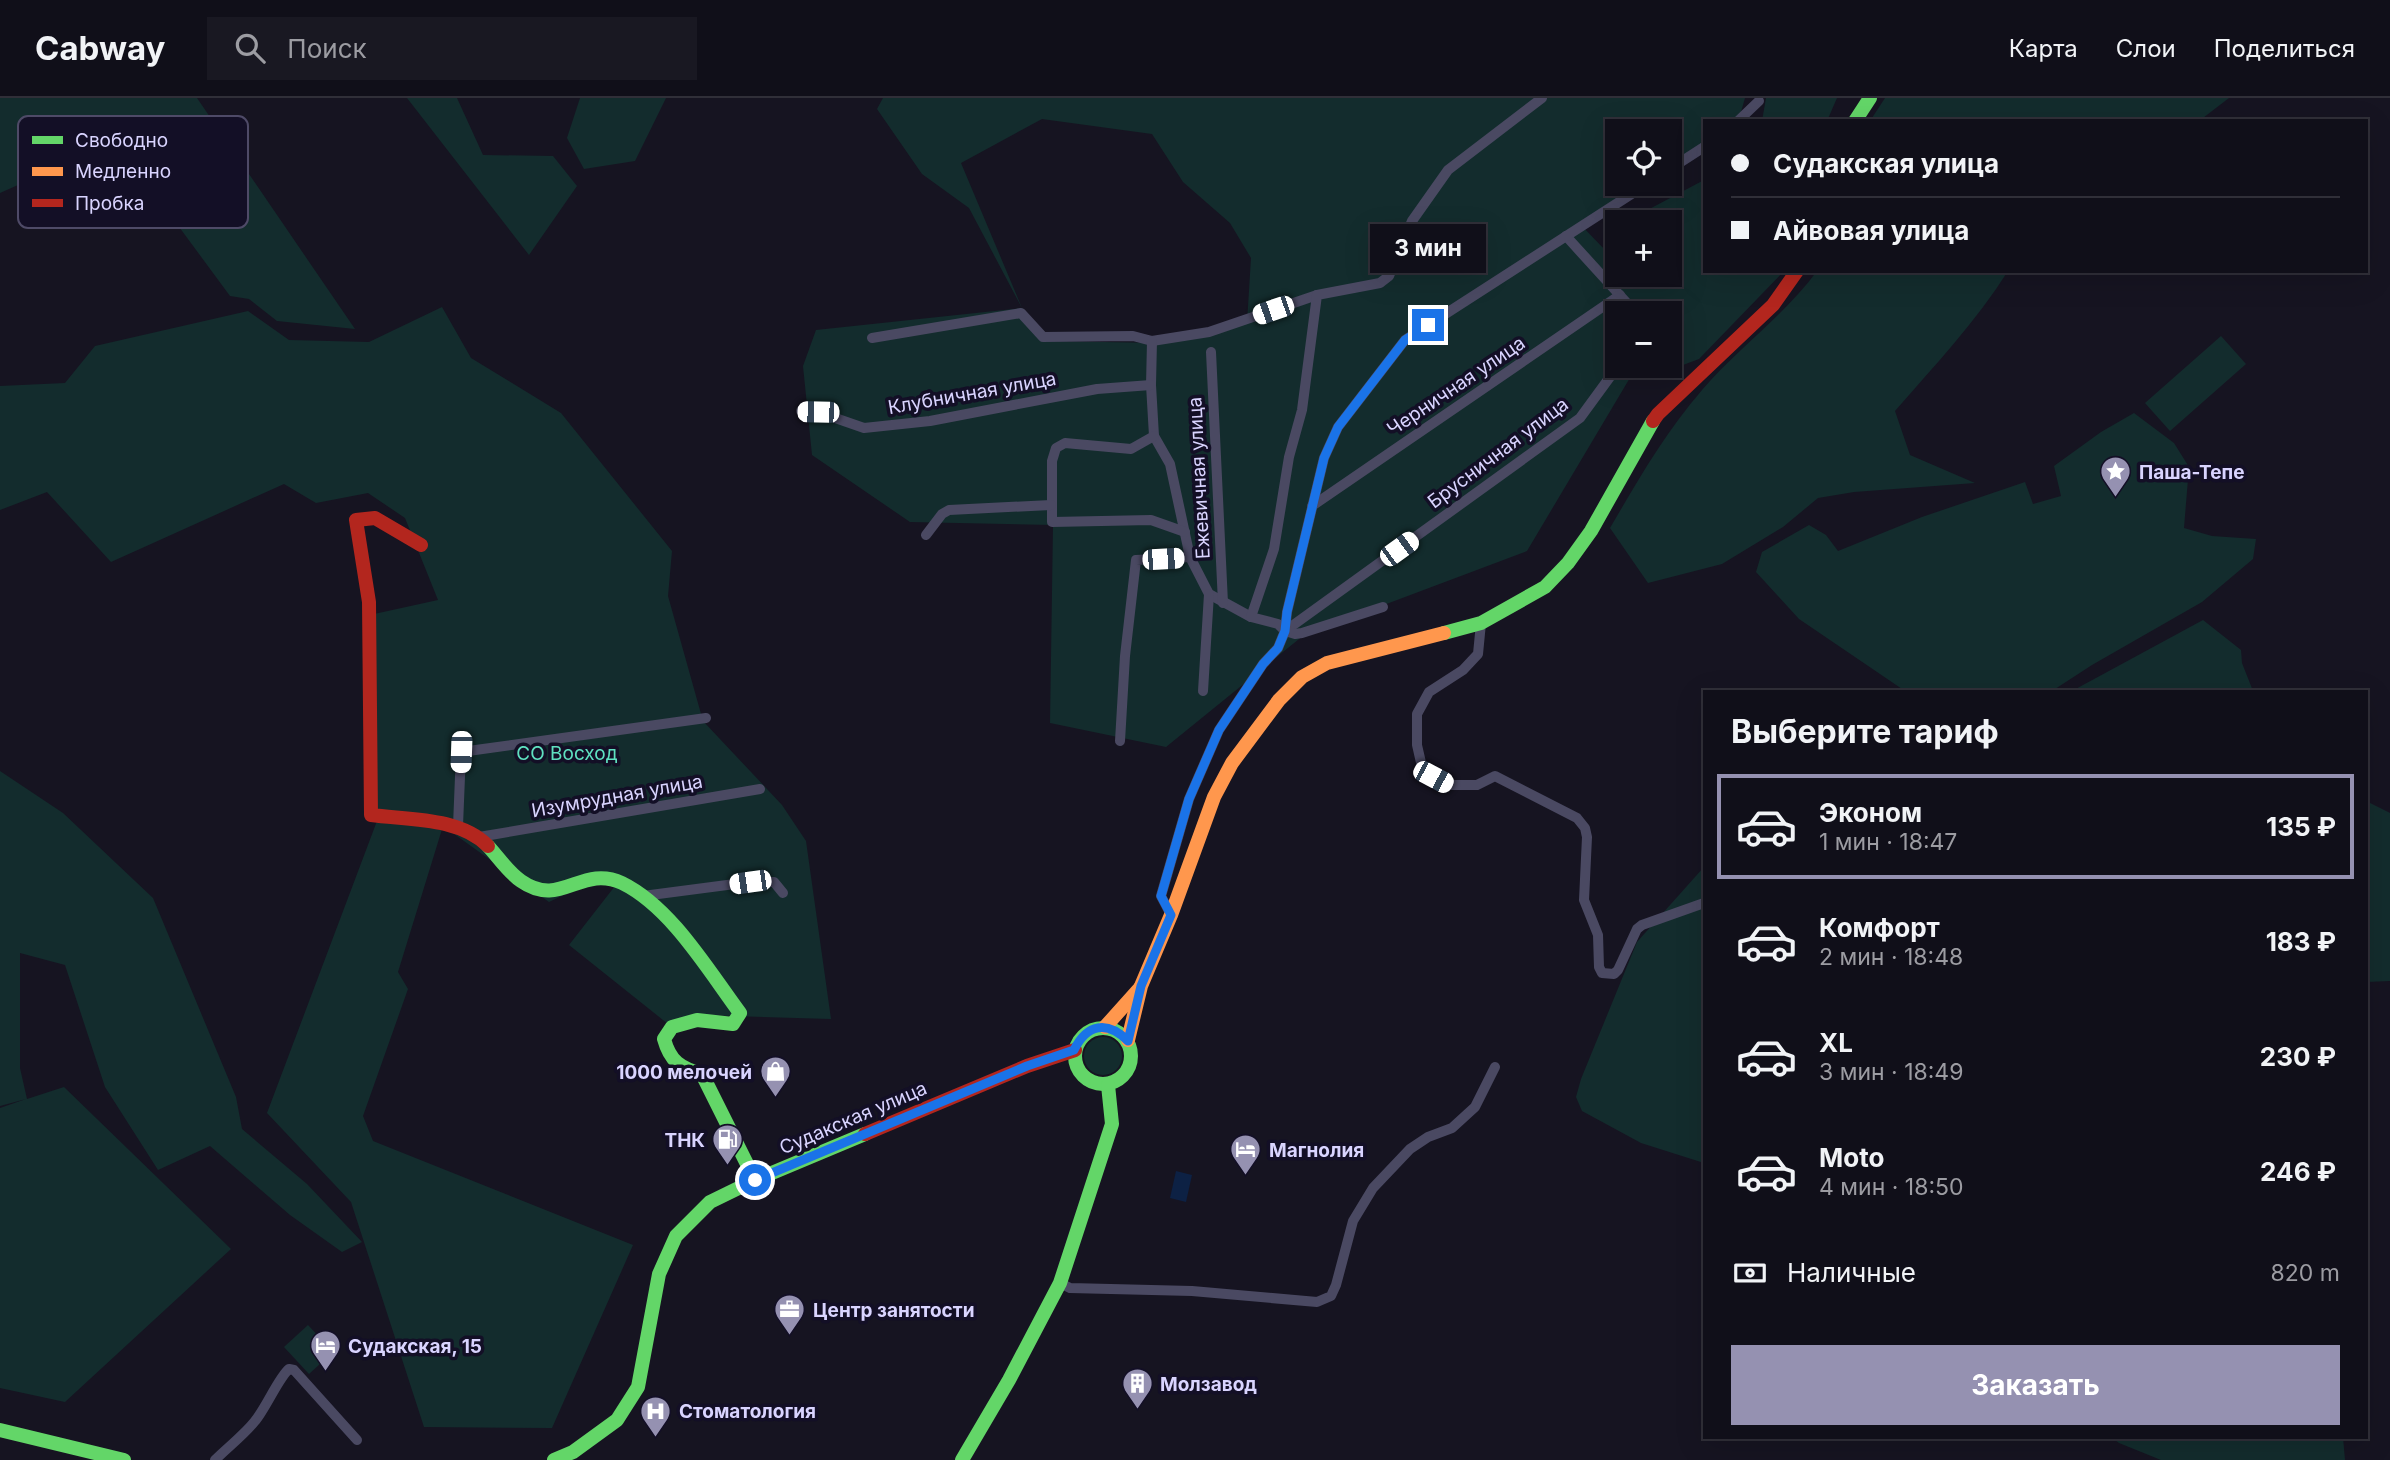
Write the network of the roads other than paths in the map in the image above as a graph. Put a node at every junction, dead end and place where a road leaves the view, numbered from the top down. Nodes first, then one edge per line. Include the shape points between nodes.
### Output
1 (1542, 98) edge
2 (1870, 98) edge
3 (1759, 101) dead end
4 (1740, 119) edge
5 (1856, 119) edge
6 (1703, 148) edge
7 (1682, 161) edge
8 (1628, 196) edge
9 (1566, 236) junction
10 (1796, 273) edge
11 (1317, 295) junction
12 (1620, 295) junction
13 (1625, 301) edge
14 (872, 338) dead end
15 (1152, 341) junction
16 (1211, 352) dead end
17 (1609, 378) edge
18 (1151, 385) junction
19 (801, 411) dead end
20 (1154, 436) junction
21 (1051, 505) junction
22 (1312, 506) junction
23 (1185, 533) junction
24 (926, 535) dead end
25 (421, 545) dead end
26 (1189, 558) junction
27 (1209, 594) junction
28 (1223, 603) junction
29 (1383, 607) dead end
30 (1251, 617) junction
31 (1481, 623) junction
32 (1285, 631) junction
33 (1202, 691) dead end
34 (706, 718) dead end
35 (1120, 741) dead end
36 (760, 789) dead end
37 (458, 826) junction
38 (479, 837) junction
39 (783, 893) dead end
40 (643, 896) junction
41 (1703, 903) edge
42 (1171, 915) junction
43 (1141, 986) junction
44 (1105, 1027) junction
45 (1128, 1041) junction
46 (1074, 1050) junction
47 (1495, 1067) dead end
48 (1108, 1084) junction
49 (755, 1180) junction
50 (1060, 1283) junction
51 (0, 1430) edge
52 (357, 1440) dead end
53 (124, 1460) edge
54 (215, 1460) edge
55 (554, 1460) edge
56 (962, 1460) edge

1 - 11 street via 1448,170 1412,221 1389,276 1380,282
2 - 5 main road
3 - 4 street
6 - 7 street
8 - 9 street
9 - 12 street
9 - 22 street via 1405,340 1338,427 1324,458
10 - 31 main road via 1773,305 1658,414 1568,563 1545,587
11 - 15 street via 1209,332
11 - 30 street via 1302,410 1274,549
12 - 13 street
12 - 22 street, Черничная улица
14 - 15 street via 1021,313 1043,337 1133,336
15 - 18 street
16 - 28 street, Ежевичная улица
17 - 32 street, Брусничная улица via 1580,418
18 - 19 street, Клубничная улица via 1097,389 930,421 864,428
18 - 20 street
20 - 21 street via 1131,449 1065,443 1056,448
20 - 23 street via 1170,464
21 - 23 street via 1052,522 1151,520
21 - 24 street via 949,510
22 - 32 street
23 - 26 street
25 - 37 main road via 375,518 356,520 369,602 370,815
26 - 27 street
26 - 35 street via 1136,560
27 - 28 street
27 - 33 street
28 - 30 street
29 - 32 street via 1303,633
30 - 32 street via 1278,624
31 - 41 street via 1478,654 1429,692 1417,714 1422,767 1449,785 1477,785 1494,776 1577,818 1585,828 1584,900 1598,935 1602,973 1618,970 1642,925
31 - 42 main road via 1328,663 1302,677 1232,763 1201,829
32 - 42 street via 1278,648 1219,730 1189,799 1161,896
34 - 37 street via 461,752
36 - 38 street, Изумрудная улица
37 - 38 main road
38 - 40 main road via 504,867 545,892 599,877
39 - 40 street via 774,883 750,882
40 - 49 main road via 668,920 740,1013 733,1024 697,1020 672,1027 664,1040 668,1056 680,1068 702,1073
42 - 43 main road
43 - 44 main road
43 - 45 main road
44 - 45 main road
44 - 46 main road via 1092,1029
45 - 48 main road via 1132,1059 1125,1076
46 - 48 main road via 1077,1069 1090,1082
46 - 49 main road, Судакская улица
47 - 50 street via 1475,1107 1452,1128 1410,1149 1373,1188 1353,1220 1336,1285 1326,1300 1070,1288
48 - 50 main road via 1112,1124
49 - 55 main road, Судакская улица via 710,1202 676,1236 659,1274 638,1387 617,1420
50 - 56 main road
51 - 53 main road
52 - 54 street via 289,1369 254,1422

